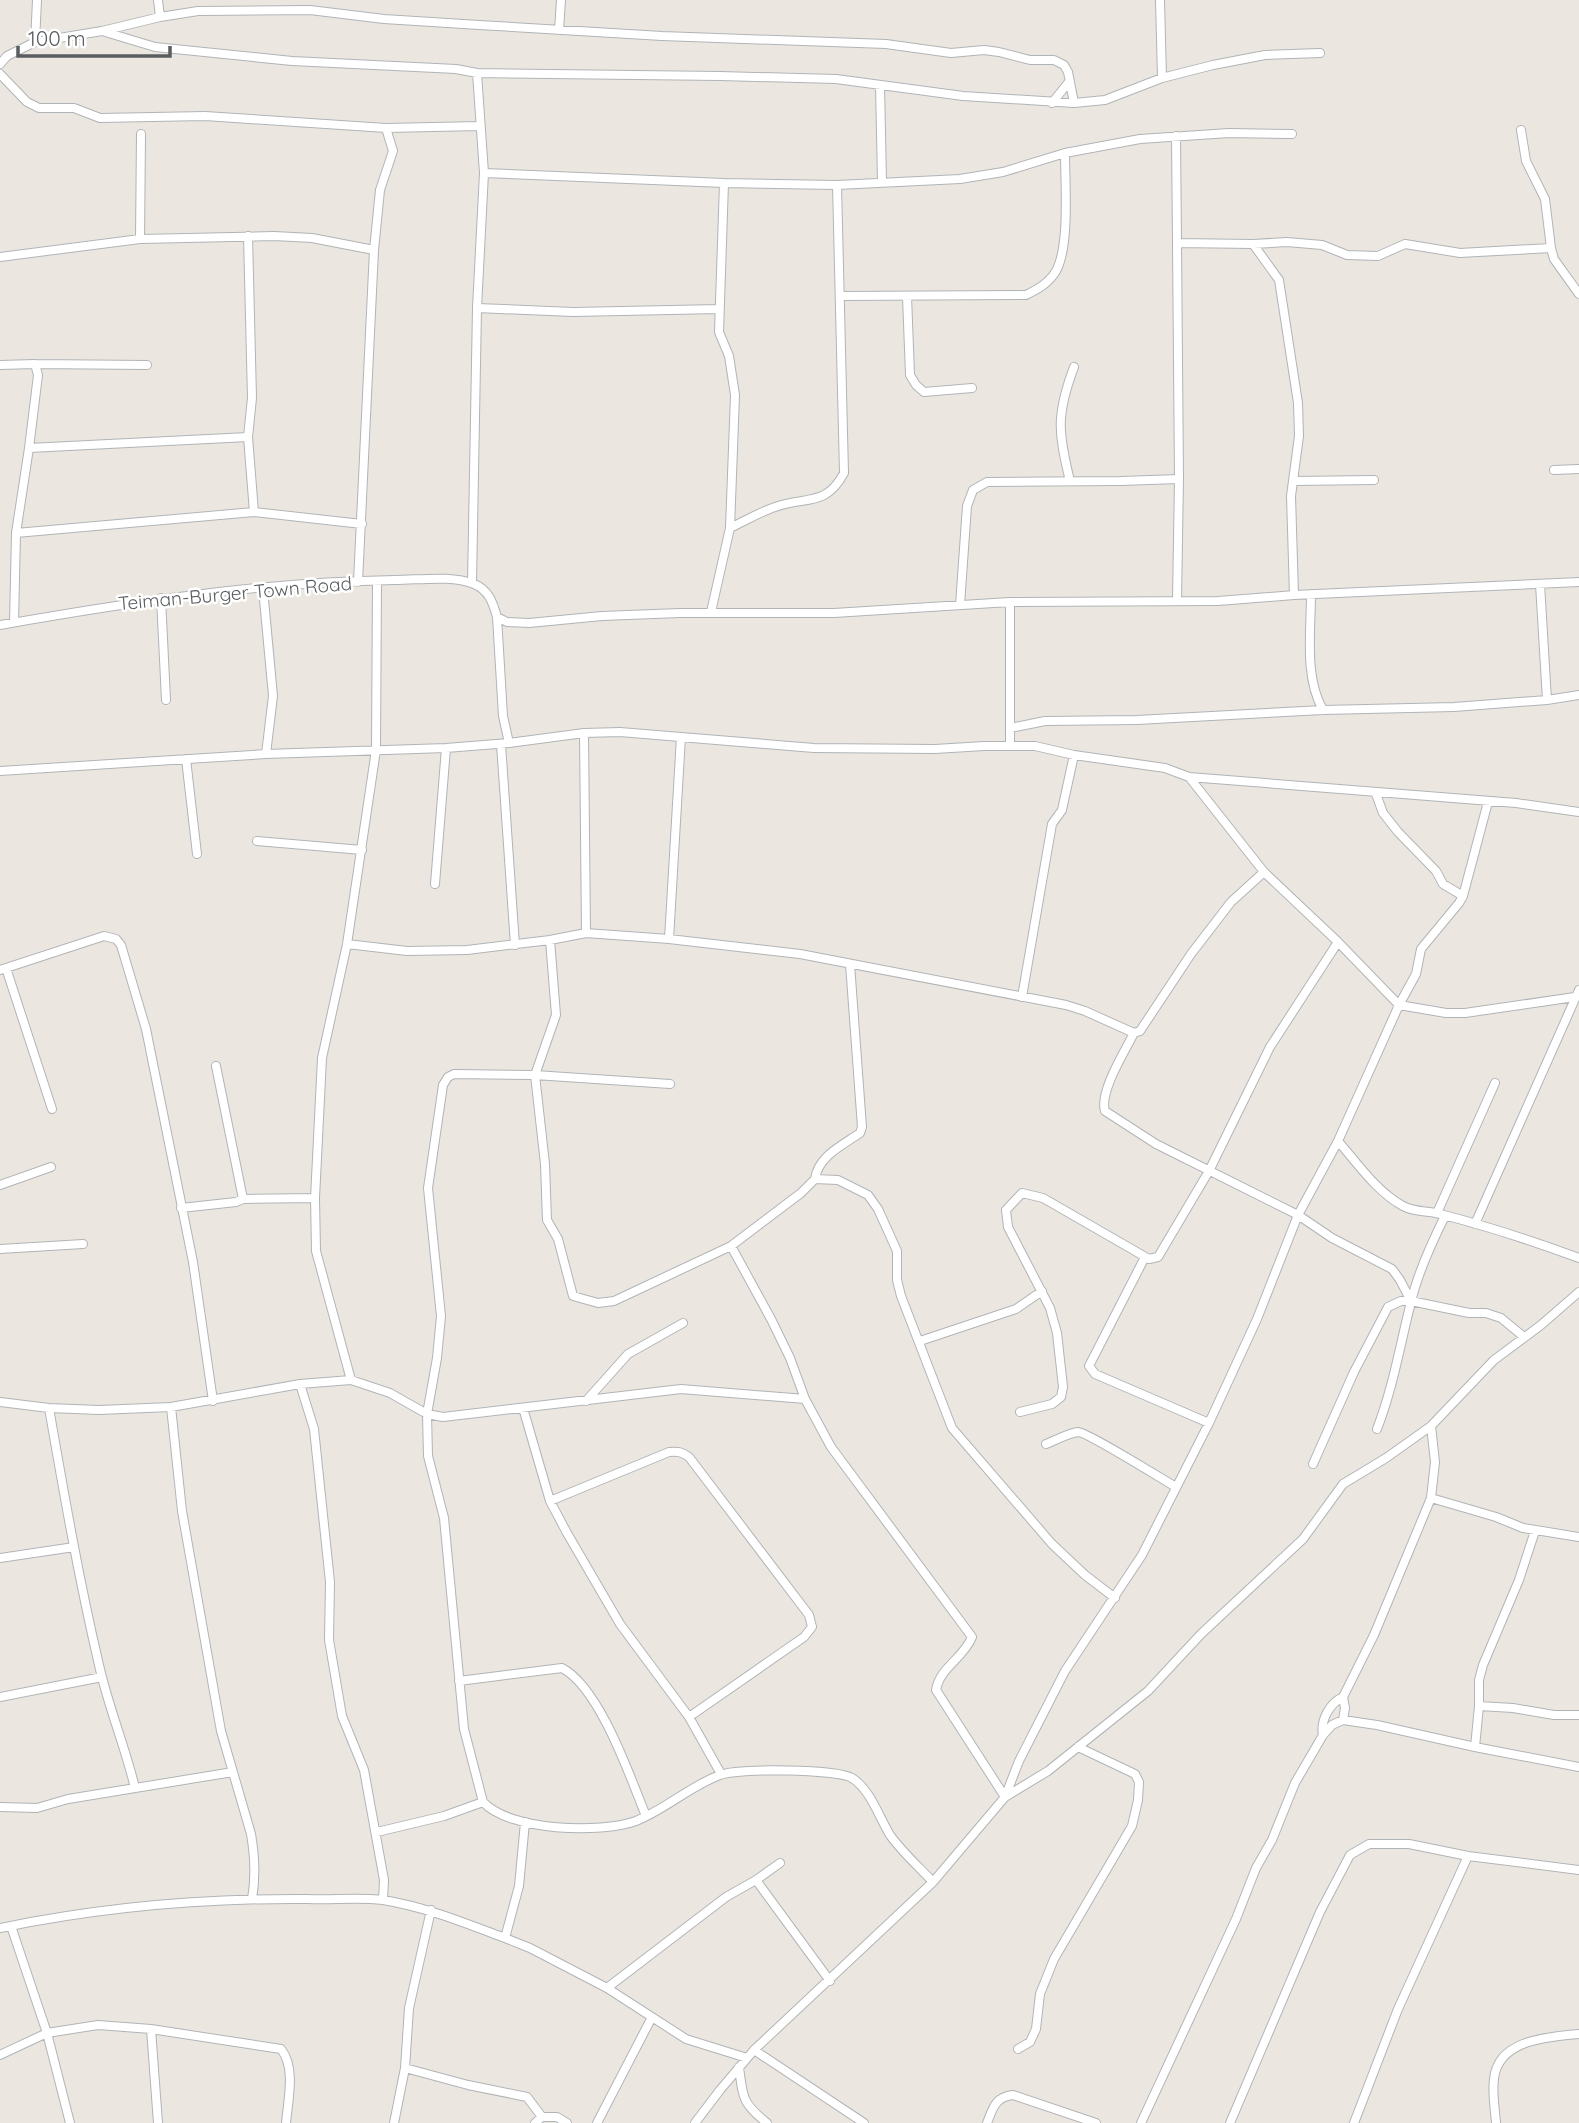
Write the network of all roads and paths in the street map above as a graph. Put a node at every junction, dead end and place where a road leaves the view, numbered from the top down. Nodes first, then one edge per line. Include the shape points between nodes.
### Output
1 (37, 0) edge
2 (158, 0) edge
3 (561, 0) edge
4 (1160, 0) edge
5 (160, 17) junction
6 (559, 30) junction
7 (102, 31) junction
8 (36, 42) junction
9 (1320, 53) dead end
10 (4, 56) edge
11 (0, 64) edge
12 (477, 73) junction
13 (0, 74) edge
14 (1162, 78) junction
15 (1069, 83) junction
16 (880, 85) junction
17 (1052, 103) junction
18 (1074, 103) junction
19 (480, 126) junction
20 (386, 128) junction
21 (1521, 130) dead end
22 (141, 134) dead end
23 (1292, 134) dead end
24 (1175, 136) junction
25 (1065, 153) junction
26 (484, 173) junction
27 (881, 182) junction
28 (724, 183) junction
29 (837, 185) junction
30 (248, 236) junction
31 (140, 239) junction
32 (1177, 243) junction
33 (1253, 244) junction
34 (1551, 248) junction
35 (374, 250) junction
36 (0, 257) edge
37 (1579, 294) edge
38 (840, 296) junction
39 (908, 296) junction
40 (477, 308) junction
41 (719, 309) junction
42 (35, 364) junction
43 (0, 365) edge
44 (147, 365) dead end
45 (1074, 367) dead end
46 (972, 388) dead end
47 (248, 437) junction
48 (29, 448) junction
49 (1579, 469) edge
50 (1554, 470) dead end
51 (1179, 479) junction
52 (1374, 480) dead end
53 (1070, 481) junction
54 (1293, 481) junction
55 (254, 512) junction
56 (362, 524) junction
57 (730, 528) junction
58 (16, 533) junction
59 (377, 581) junction
60 (358, 582) junction
61 (1579, 582) edge
62 (472, 583) junction
63 (1540, 583) junction
64 (263, 589) junction
65 (1311, 594) junction
66 (1294, 595) junction
67 (161, 598) junction
68 (1177, 601) junction
69 (1010, 602) junction
70 (960, 604) junction
71 (711, 612) junction
72 (497, 617) junction
73 (14, 622) junction
74 (0, 625) edge
75 (1579, 695) edge
76 (166, 700) dead end
77 (1547, 700) junction
78 (1323, 710) junction
79 (1010, 728) junction
80 (584, 733) junction
81 (681, 737) junction
82 (505, 743) junction
83 (1010, 746) junction
84 (446, 748) junction
85 (376, 750) junction
86 (266, 754) junction
87 (1074, 755) junction
88 (186, 759) junction
89 (0, 771) edge
90 (1189, 777) junction
91 (1376, 794) junction
92 (1488, 802) junction
93 (1579, 812) edge
94 (257, 841) dead end
95 (362, 850) junction
96 (197, 854) dead end
97 (1264, 872) junction
98 (435, 884) dead end
99 (1463, 896) junction
100 (586, 933) junction
101 (669, 939) junction
102 (550, 940) junction
103 (1338, 942) junction
104 (347, 944) junction
105 (515, 945) junction
106 (850, 964) junction
107 (3, 969) edge
108 (1577, 993) edge
109 (1022, 997) junction
110 (1399, 1005) junction
111 (1134, 1033) junction
112 (216, 1066) dead end
113 (535, 1075) junction
114 (1495, 1083) dead end
115 (670, 1084) dead end
116 (52, 1110) dead end
117 (1338, 1142) junction
118 (51, 1167) dead end
119 (1209, 1171) junction
120 (816, 1179) junction
121 (0, 1185) edge
122 (315, 1198) junction
123 (243, 1199) junction
124 (181, 1208) junction
125 (1441, 1214) junction
126 (1298, 1215) junction
127 (1475, 1224) junction
128 (83, 1244) dead end
129 (731, 1246) junction
130 (0, 1249) edge
131 (1144, 1257) junction
132 (1579, 1258) edge
133 (1042, 1291) junction
134 (1579, 1292) edge
135 (1411, 1301) junction
136 (683, 1323) dead end
137 (1524, 1337) junction
138 (920, 1341) junction
139 (351, 1380) junction
140 (300, 1384) junction
141 (805, 1399) junction
142 (213, 1401) junction
143 (586, 1401) junction
144 (0, 1402) edge
145 (171, 1407) junction
146 (49, 1408) junction
147 (523, 1408) junction
148 (1020, 1412) dead end
149 (427, 1414) junction
150 (1209, 1423) junction
151 (1431, 1426) junction
152 (1377, 1429) dead end
153 (1046, 1444) dead end
154 (1313, 1464) dead end
155 (1176, 1487) junction
156 (1431, 1498) junction
157 (550, 1500) junction
158 (1535, 1531) junction
159 (1579, 1537) edge
160 (74, 1547) junction
161 (0, 1558) edge
162 (1115, 1598) junction
163 (102, 1677) junction
164 (459, 1681) junction
165 (0, 1697) edge
166 (1343, 1697) junction
167 (1479, 1706) junction
168 (1579, 1715) edge
169 (689, 1717) junction
170 (1343, 1720) junction
171 (1323, 1735) junction
172 (1078, 1747) junction
173 (1475, 1748) junction
174 (1579, 1767) edge
175 (233, 1772) junction
176 (722, 1774) junction
177 (135, 1788) junction
178 (1005, 1797) junction
179 (483, 1802) junction
180 (0, 1807) edge
181 (646, 1816) junction
182 (525, 1822) junction
183 (377, 1832) junction
184 (1468, 1856) junction
185 (780, 1863) dead end
186 (1579, 1870) edge
187 (756, 1880) junction
188 (933, 1882) junction
189 (252, 1899) junction
190 (383, 1900) junction
191 (431, 1910) junction
192 (10, 1926) junction
193 (0, 1928) edge
194 (505, 1938) junction
195 (830, 1981) junction
196 (607, 1988) junction
197 (653, 2017) junction
198 (151, 2029) junction
199 (47, 2033) junction
200 (1579, 2034) edge
201 (1018, 2049) dead end
202 (754, 2050) junction
203 (0, 2055) edge
204 (747, 2058) junction
205 (739, 2067) junction
206 (405, 2068) junction
207 (538, 2120) edge
208 (861, 2122) edge
209 (70, 2123) edge
210 (158, 2123) edge
211 (286, 2123) edge
212 (394, 2123) edge
213 (567, 2123) edge
214 (597, 2123) edge
215 (695, 2123) edge
216 (766, 2123) edge
217 (987, 2123) edge
218 (1096, 2123) edge
219 (1141, 2123) edge
220 (1230, 2123) edge
221 (1354, 2123) edge
222 (1496, 2123) edge

1 - 8 street
2 - 5 street
3 - 6 street
4 - 14 street
5 - 6 street via 198,11 310,10
5 - 7 street
6 - 15 street via 886,44 951,53 984,50 1054,61 1064,65
7 - 8 street
7 - 12 street via 155,47
8 - 10 street
9 - 14 street via 1265,55
10 - 11 street
12 - 16 street via 836,79
12 - 19 street
13 - 20 street via 27,103 39,108 74,108 100,118 205,116
14 - 18 street via 1105,100
15 - 17 street
15 - 18 street
16 - 17 street
16 - 27 street
17 - 18 street
19 - 20 street
19 - 26 street
20 - 35 street via 393,151 380,190
21 - 34 street via 1525,161 1545,199
22 - 31 street
23 - 24 street
24 - 25 street
24 - 32 street
25 - 27 street via 1003,172 960,179
25 - 39 street via 1064,248 1056,271 1042,287 1027,295
26 - 28 street
26 - 40 street
27 - 29 street
28 - 29 street
28 - 41 street
29 - 38 street
30 - 31 street
30 - 35 street via 312,238
30 - 47 street via 252,398
31 - 36 street
32 - 33 street
32 - 51 street
33 - 34 street via 1322,245 1347,255 1378,256 1405,244 1461,253
33 - 54 street via 1282,290 1298,403
34 - 37 street
35 - 56 street
38 - 39 street
38 - 57 street via 844,472 836,489 774,507
39 - 46 street via 910,375 916,386 924,392
40 - 41 street via 573,312
40 - 62 street
41 - 57 street via 719,332 729,356 735,395
42 - 43 street
42 - 44 street
42 - 48 street via 38,375
45 - 53 street via 1060,420
47 - 48 street
47 - 55 street
48 - 58 street
49 - 50 street
51 - 53 street
51 - 68 street
52 - 54 street
53 - 70 street via 987,482 973,490 967,506
54 - 66 street
55 - 56 street
55 - 58 street
56 - 60 street
57 - 71 street
58 - 73 street
59 - 60 street, Teiman-Burger Town Road
59 - 62 street, Teiman-Burger Town Road
59 - 85 street
60 - 64 street, Teiman-Burger Town Road
61 - 63 street
62 - 72 street via 485,589
63 - 65 street
63 - 77 street
64 - 67 street, Teiman-Burger Town Road
64 - 86 street via 273,696
65 - 66 street
65 - 78 street via 1312,675
66 - 68 street
67 - 73 street, Teiman-Burger Town Road
67 - 76 street
68 - 69 street
69 - 70 street
69 - 79 street
70 - 71 street via 834,613
71 - 72 street via 603,615 529,623
72 - 82 street
73 - 74 street, Teiman-Burger Town Road
75 - 77 street
77 - 78 street
78 - 79 street via 1045,721
79 - 83 street
80 - 81 street
80 - 82 street
80 - 100 street
81 - 83 street via 814,748
81 - 101 street
82 - 84 street
82 - 105 street
83 - 87 street
84 - 85 street
84 - 98 street
85 - 86 street
85 - 95 street
86 - 88 street
87 - 90 street via 1165,768
87 - 109 street via 1062,810 1052,824
88 - 89 street
88 - 96 street
90 - 91 street
90 - 97 street
91 - 92 street
91 - 99 street via 1398,832 1443,884
92 - 93 street
92 - 99 street
94 - 95 street
95 - 104 street
97 - 103 street
97 - 111 street via 1231,902 1140,1031
99 - 110 street via 1422,950 1416,974
100 - 101 street
100 - 102 street
101 - 106 street
102 - 105 street
102 - 113 street via 556,1015
103 - 110 street
103 - 119 street via 1270,1047
104 - 105 street via 407,951
104 - 122 street via 322,1058
106 - 109 street
106 - 120 street via 862,1127 828,1155
107 - 116 street
107 - 124 street via 104,936 121,945 145,1029
108 - 110 street via 1465,1013
108 - 127 street
109 - 111 street via 1085,1011
110 - 117 street
111 - 119 street via 1106,1091 1105,1111
112 - 123 street
113 - 115 street
113 - 129 street via 547,1220 558,1239 573,1296 598,1303 614,1301
113 - 149 street via 454,1074 443,1085 428,1188 441,1316
114 - 125 street
117 - 125 street via 1394,1200 1417,1212
117 - 126 street
118 - 121 street
119 - 126 street
119 - 131 street via 1158,1257
120 - 129 street
120 - 138 street via 838,1180 868,1195 878,1209 897,1251 901,1296
122 - 123 street
122 - 139 street via 316,1251
123 - 124 street
124 - 142 street
125 - 127 street
125 - 135 street
126 - 135 street via 1392,1269
126 - 150 street
127 - 132 street
128 - 130 street
129 - 141 street via 790,1358
131 - 133 street via 1043,1198 1021,1193 1006,1210 1008,1227
131 - 150 street via 1089,1366 1095,1374
133 - 138 street via 1016,1308
133 - 148 street via 1057,1333 1063,1387 1061,1397 1052,1404
134 - 137 street
135 - 137 street via 1486,1313 1501,1318
135 - 152 street via 1393,1383
135 - 154 street via 1388,1307 1380,1320
136 - 143 street via 628,1354
137 - 151 street via 1494,1360
138 - 162 street via 952,1428 1052,1544
139 - 140 street
139 - 149 street via 390,1393
140 - 142 street
140 - 183 street via 314,1429 330,1582 329,1640 337,1690 342,1716 364,1770
141 - 143 street via 681,1389
141 - 178 street via 831,1447 972,1637 967,1649 938,1678 936,1690
142 - 145 street
143 - 147 street
144 - 146 street
145 - 146 street
145 - 175 street via 182,1511 221,1731
146 - 160 street
147 - 149 street via 443,1417
147 - 157 street
149 - 164 street via 428,1456 447,1539
150 - 155 street
151 - 156 street via 1435,1462
151 - 172 street via 1343,1484 1303,1539 1201,1634 1148,1691
153 - 155 street via 1078,1432 1091,1435
155 - 162 street
156 - 158 street
156 - 166 street via 1374,1636
157 - 169 street via 620,1624
157 - 169 street via 669,1452 684,1453 809,1615 812,1627 804,1637
158 - 159 street
158 - 167 street via 1484,1661
160 - 161 street
160 - 163 street
162 - 178 street via 1065,1671
163 - 165 street
163 - 177 street
164 - 179 street via 464,1729
164 - 181 street via 562,1668 575,1675 609,1731
166 - 170 street
166 - 171 street via 1327,1711
167 - 168 street
167 - 173 street
169 - 176 street
170 - 171 street
170 - 173 street
171 - 219 street via 1295,1783
172 - 178 street via 1048,1772
172 - 201 street via 1135,1774 1138,1800 1132,1826 1054,1959 1040,1994 1030,2042
173 - 174 street
175 - 177 street
175 - 189 street via 254,1851
176 - 181 street
176 - 188 street via 774,1771 851,1777 892,1837
177 - 180 street via 37,1808
178 - 188 street
179 - 182 street via 503,1816
179 - 183 street
181 - 182 street via 573,1829
182 - 194 street via 519,1886
183 - 190 street
184 - 186 street
184 - 220 street via 1385,1843 1368,1844 1350,1855 1320,1912
184 - 221 street via 1398,2009
185 - 187 street
187 - 195 street
187 - 196 street via 726,1897
188 - 195 street
189 - 190 street
189 - 192 street via 117,1909
190 - 191 street
191 - 194 street
191 - 206 street via 408,2008
192 - 193 street
192 - 199 street
194 - 196 street
195 - 202 street
196 - 197 street
197 - 204 street via 686,2039
197 - 214 street
198 - 199 street via 98,2025
198 - 210 street
198 - 211 street via 281,2049 289,2070
199 - 203 street
199 - 209 street
200 - 222 street via 1538,2038 1513,2048 1497,2066 1494,2079
202 - 204 street
202 - 208 street
204 - 205 street
205 - 215 street
205 - 216 street via 749,2109
206 - 207 street via 527,2097
206 - 212 street
207 - 213 street via 557,2117
217 - 218 street via 995,2103 1013,2095

